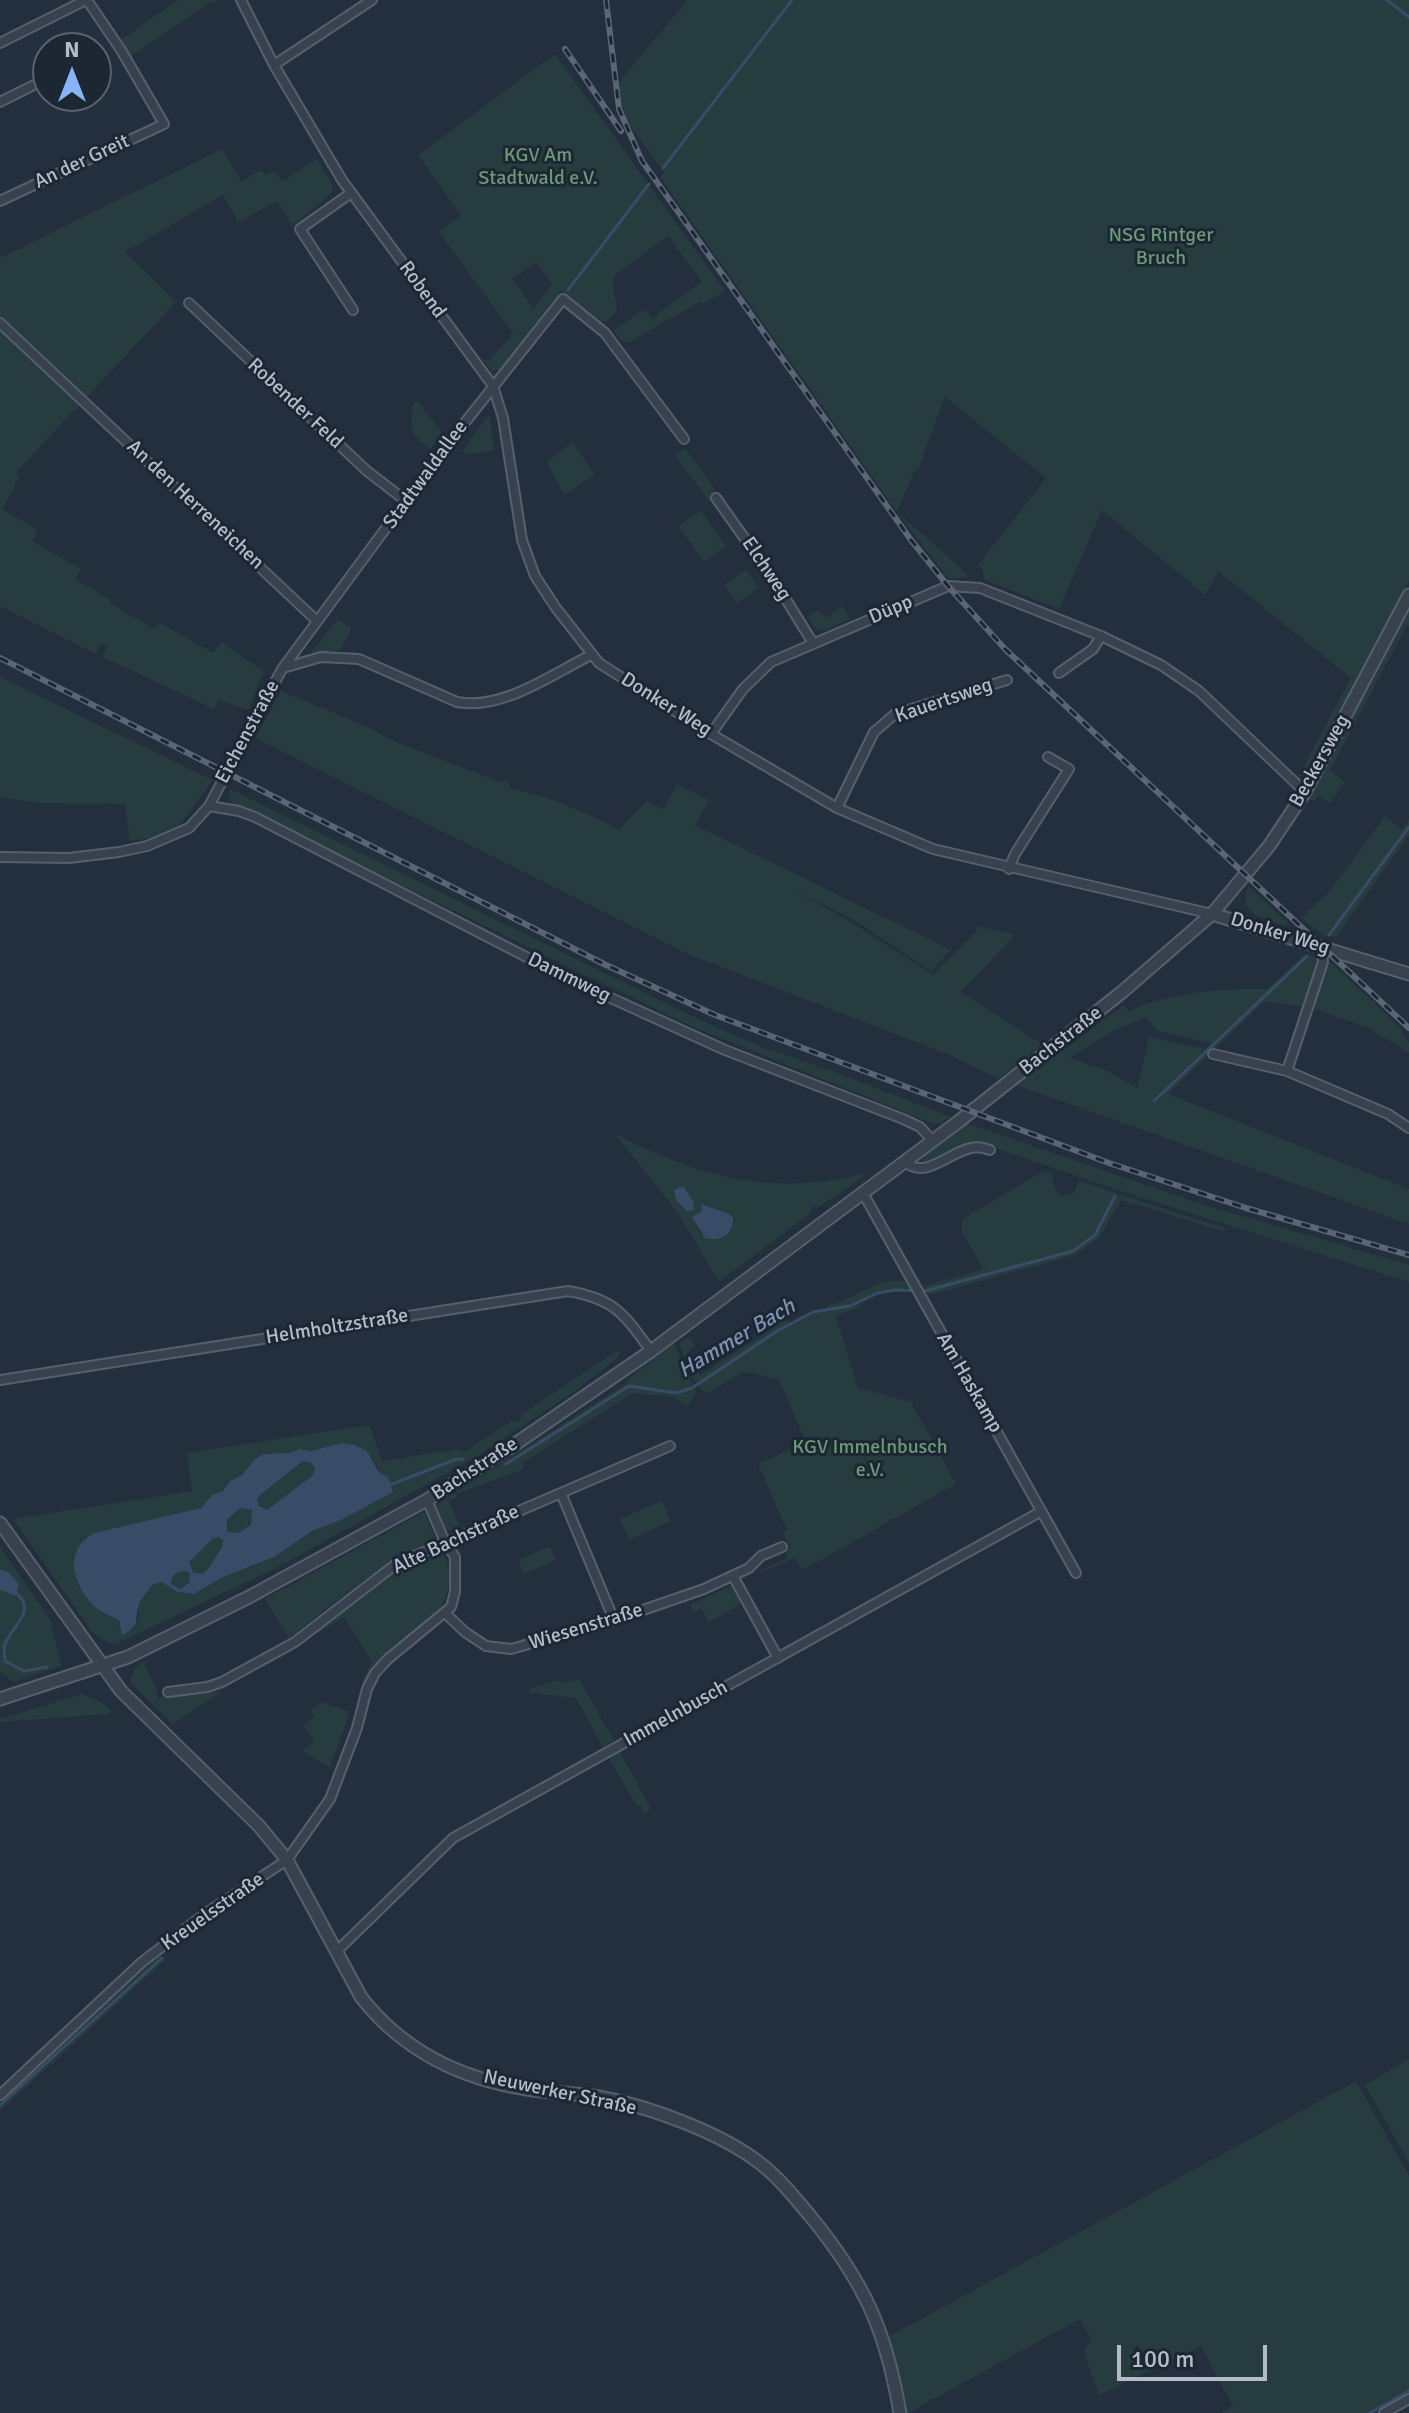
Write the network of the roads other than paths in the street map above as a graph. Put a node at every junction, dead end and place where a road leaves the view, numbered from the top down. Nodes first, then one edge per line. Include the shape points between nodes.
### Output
1 (86, 0) edge
2 (241, 0) edge
3 (372, 0) edge
4 (0, 43) edge
5 (274, 65) junction
6 (32, 86) edge
7 (0, 102) edge
8 (351, 193) junction
9 (0, 201) edge
10 (189, 303) dead end
11 (353, 310) dead end
12 (0, 323) edge
13 (493, 386) junction
14 (684, 439) dead end
15 (716, 498) dead end
16 (406, 501) junction
17 (1409, 595) edge
18 (317, 621) junction
19 (1101, 636) junction
20 (813, 643) junction
21 (591, 655) junction
22 (282, 669) junction
23 (1059, 673) dead end
24 (1007, 680) dead end
25 (711, 734) junction
26 (1048, 757) dead end
27 (1305, 792) junction
28 (209, 806) junction
29 (837, 808) junction
30 (0, 857) edge
31 (1009, 869) junction
32 (1212, 914) junction
33 (1322, 947) junction
34 (1409, 974) edge
35 (1213, 1054) dead end
36 (1287, 1071) junction
37 (1409, 1128) edge
38 (933, 1141) junction
39 (990, 1150) dead end
40 (905, 1162) junction
41 (863, 1193) junction
42 (651, 1351) junction
43 (0, 1380) edge
44 (670, 1446) dead end
45 (561, 1493) junction
46 (427, 1500) junction
47 (1040, 1512) junction
48 (0, 1523) edge
49 (445, 1542) junction
50 (782, 1547) dead end
51 (1076, 1573) dead end
52 (733, 1576) junction
53 (445, 1613) junction
54 (614, 1620) junction
55 (778, 1658) junction
56 (102, 1666) junction
57 (168, 1692) dead end
58 (0, 1699) edge
59 (287, 1860) junction
60 (337, 1951) junction
61 (0, 2095) edge
62 (1409, 2399) edge
63 (900, 2413) edge
64 (1384, 2413) edge

1 - 4 street
1 - 9 street, An der Greit via 164,124
2 - 5 street, Robend
3 - 5 street
5 - 8 street, Robend
6 - 7 street
8 - 11 street via 300,229
8 - 13 street, Robend
10 - 16 street, Robender Feld
12 - 18 street, An den Herreneichen
13 - 14 street, Stadtwaldallee via 563,299 620,350
13 - 16 street, Stadtwaldallee
13 - 21 street, Donker Weg via 522,540 535,576
15 - 20 street, Elchweg
16 - 18 street, Stadtwaldallee
17 - 27 street, Beckersweg
18 - 22 street, Stadtwaldallee
19 - 20 street, Düpp via 980,588 948,586
19 - 23 street via 1093,649
19 - 27 street, Düpp via 1161,665 1199,691
20 - 25 street, Düpp via 771,662 743,689
21 - 22 street, Eichenstraße via 497,702 473,705 359,659 321,657
21 - 25 street, Donker Weg
22 - 28 street, Eichenstraße
24 - 29 street, Kauertsweg via 895,714 874,732
25 - 29 street, Donker Weg
26 - 31 street via 1069,769
27 - 32 street, Beckersweg via 1269,846
28 - 30 street, Eichenstraße via 189,828 139,849 69,858
28 - 38 street, Dammweg via 255,817 567,978 725,1050 912,1123
29 - 31 street, Donker Weg via 933,849
31 - 32 street, Donker Weg
32 - 33 street, Donker Weg
32 - 38 street, Bachstraße
33 - 34 street, Donker Weg
33 - 36 street via 1323,962
35 - 36 street
36 - 37 street
38 - 40 street, Bachstraße
39 - 40 street via 967,1148 923,1170
40 - 41 street, Bachstraße
41 - 42 street, Bachstraße
41 - 47 street, Am Haskamp
42 - 43 street, Helmholtzstraße via 613,1304 568,1291
42 - 46 street, Bachstraße
44 - 45 street, Alte Bachstraße
45 - 49 street, Alte Bachstraße
45 - 54 street
46 - 49 street
46 - 56 street, Bachstraße via 226,1609
47 - 51 street, Am Haskamp
47 - 55 street, Immelnbusch
48 - 56 street, Neuwerker Straße
49 - 53 street via 455,1557 456,1574 451,1607
49 - 57 street, Alte Bachstraße via 396,1564 270,1656 207,1687
50 - 52 street, Wiesenstraße
52 - 54 street, Wiesenstraße
52 - 55 street
53 - 54 street, Wiesenstraße via 486,1646 511,1649
53 - 59 street, Kreuelsstraße via 375,1673 330,1799
55 - 60 street, Immelnbusch via 453,1838
56 - 58 street, Bachstraße
56 - 59 street, Neuwerker Straße
59 - 60 street, Neuwerker Straße
59 - 61 street, Kreuelsstraße via 142,1962
60 - 63 street, Neuwerker Straße via 376,2016 397,2036 457,2070 497,2083 632,2106 727,2141 762,2165 844,2257 878,2324
62 - 64 street

